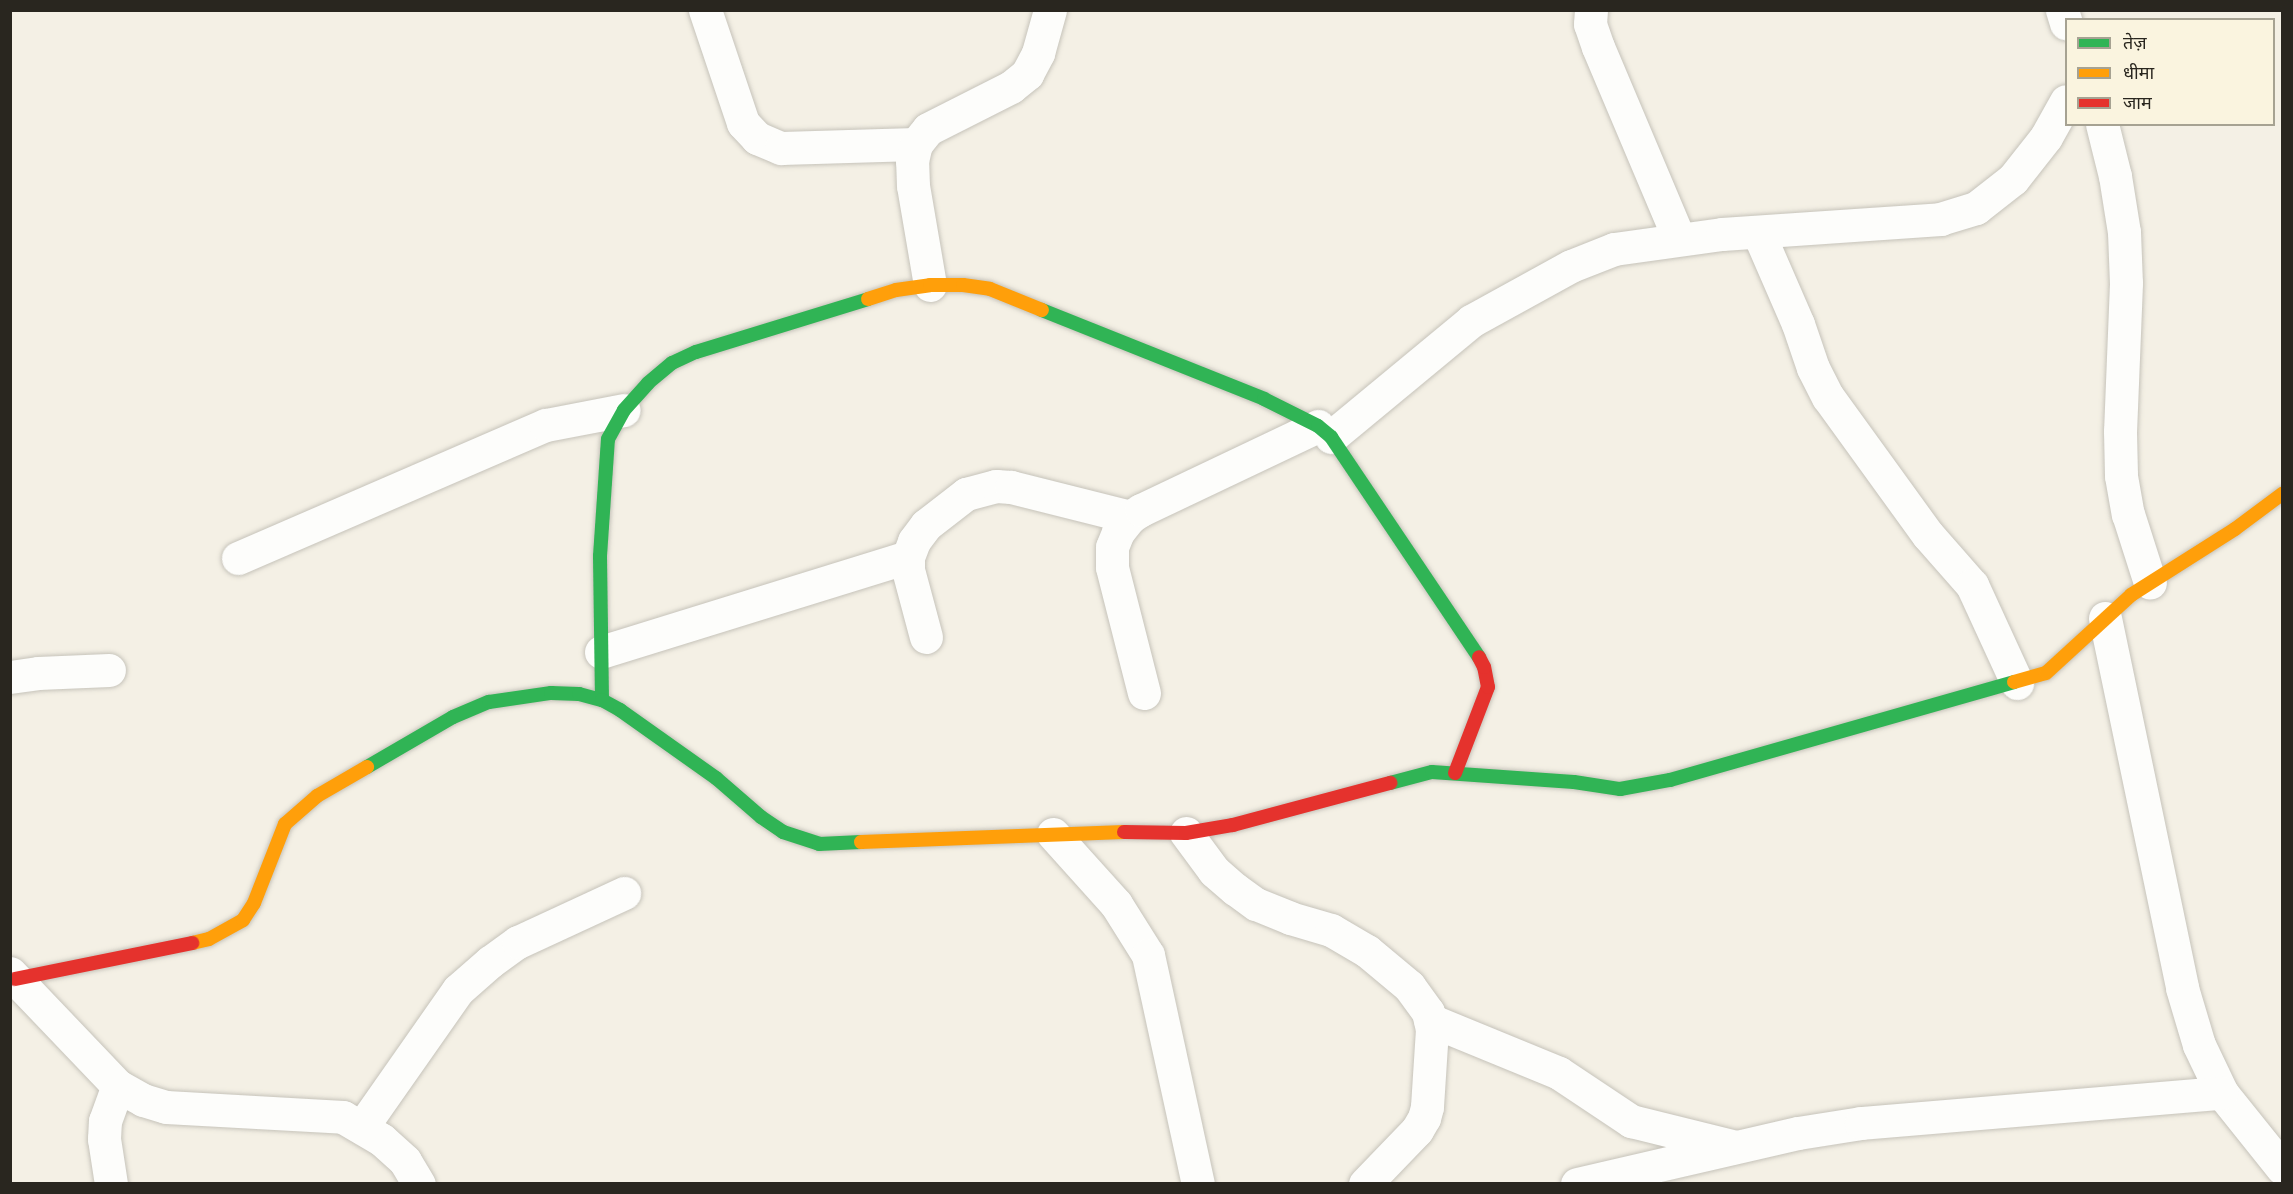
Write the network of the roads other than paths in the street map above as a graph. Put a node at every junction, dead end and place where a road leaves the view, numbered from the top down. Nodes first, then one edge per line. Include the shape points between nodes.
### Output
1 (705, 10) edge
2 (1050, 10) edge
3 (1591, 10) edge
4 (2065, 104) edge
5 (2102, 126) edge
6 (916, 144) junction
7 (1758, 232) junction
8 (1679, 239) junction
9 (930, 285) junction
10 (624, 410) junction
11 (1325, 432) junction
12 (2283, 494) edge
13 (1130, 517) junction
14 (908, 557) junction
15 (238, 558) dead end
16 (2150, 583) junction
17 (2105, 618) junction
18 (926, 636) dead end
19 (601, 652) junction
20 (109, 670) dead end
21 (10, 677) edge
22 (2017, 683) junction
23 (1144, 693) dead end
24 (602, 700) junction
25 (1455, 773) junction
26 (1186, 833) junction
27 (1053, 834) junction
28 (624, 893) dead end
29 (13, 976) edge
30 (1430, 1020) junction
31 (118, 1086) junction
32 (2222, 1093) junction
33 (362, 1127) junction
34 (1737, 1148) junction
35 (2283, 1168) edge
36 (111, 1184) edge
37 (419, 1184) edge
38 (1198, 1184) edge
39 (1365, 1184) edge
40 (1577, 1184) edge

1 - 6 street via 743,123 757,138 781,148
2 - 6 street via 1038,53 1027,74 1011,87 928,129
3 - 8 street via 1590,24 1598,47
4 - 7 street via 2046,137 2013,179 1976,208 1940,219
5 - 16 street via 2124,232 2121,476 2128,514
6 - 9 street via 913,186
7 - 8 street
7 - 22 street via 1828,397 1928,535 1972,585
8 - 11 street via 1614,249 1571,266 1471,321
9 - 10 street via 896,290 696,352 672,363
9 - 11 street via 963,285 1011,297 1264,399
10 - 15 street via 546,425
10 - 19 street via 608,439 600,556
11 - 13 street
11 - 25 street via 1484,667 1488,687
12 - 16 street
13 - 14 street via 1023,489 996,486 966,494 926,525
13 - 23 street via 1112,547 1112,567
14 - 18 street
14 - 19 street
16 - 17 street
17 - 22 street via 2046,673
17 - 32 street via 2182,988 2199,1045
19 - 24 street
20 - 21 street
22 - 25 street via 1645,785 1596,788 1574,782
24 - 27 street via 716,778 761,817 802,840 819,844 866,843
24 - 29 street via 552,693 489,702 464,710 317,796 285,824 254,903 243,920 227,931 209,939
25 - 26 street via 1432,772 1233,825
26 - 27 street
26 - 30 street via 1214,871 1256,904 1331,930 1367,951 1409,986
27 - 38 street via 1116,904 1148,955
28 - 33 street via 541,929 490,962 458,990
29 - 31 street
30 - 34 street via 1559,1072 1632,1120
30 - 39 street via 1424,1118
31 - 33 street via 166,1107 343,1117
31 - 36 street via 105,1121
32 - 34 street via 1861,1123
32 - 35 street
33 - 37 street via 405,1161
34 - 40 street

